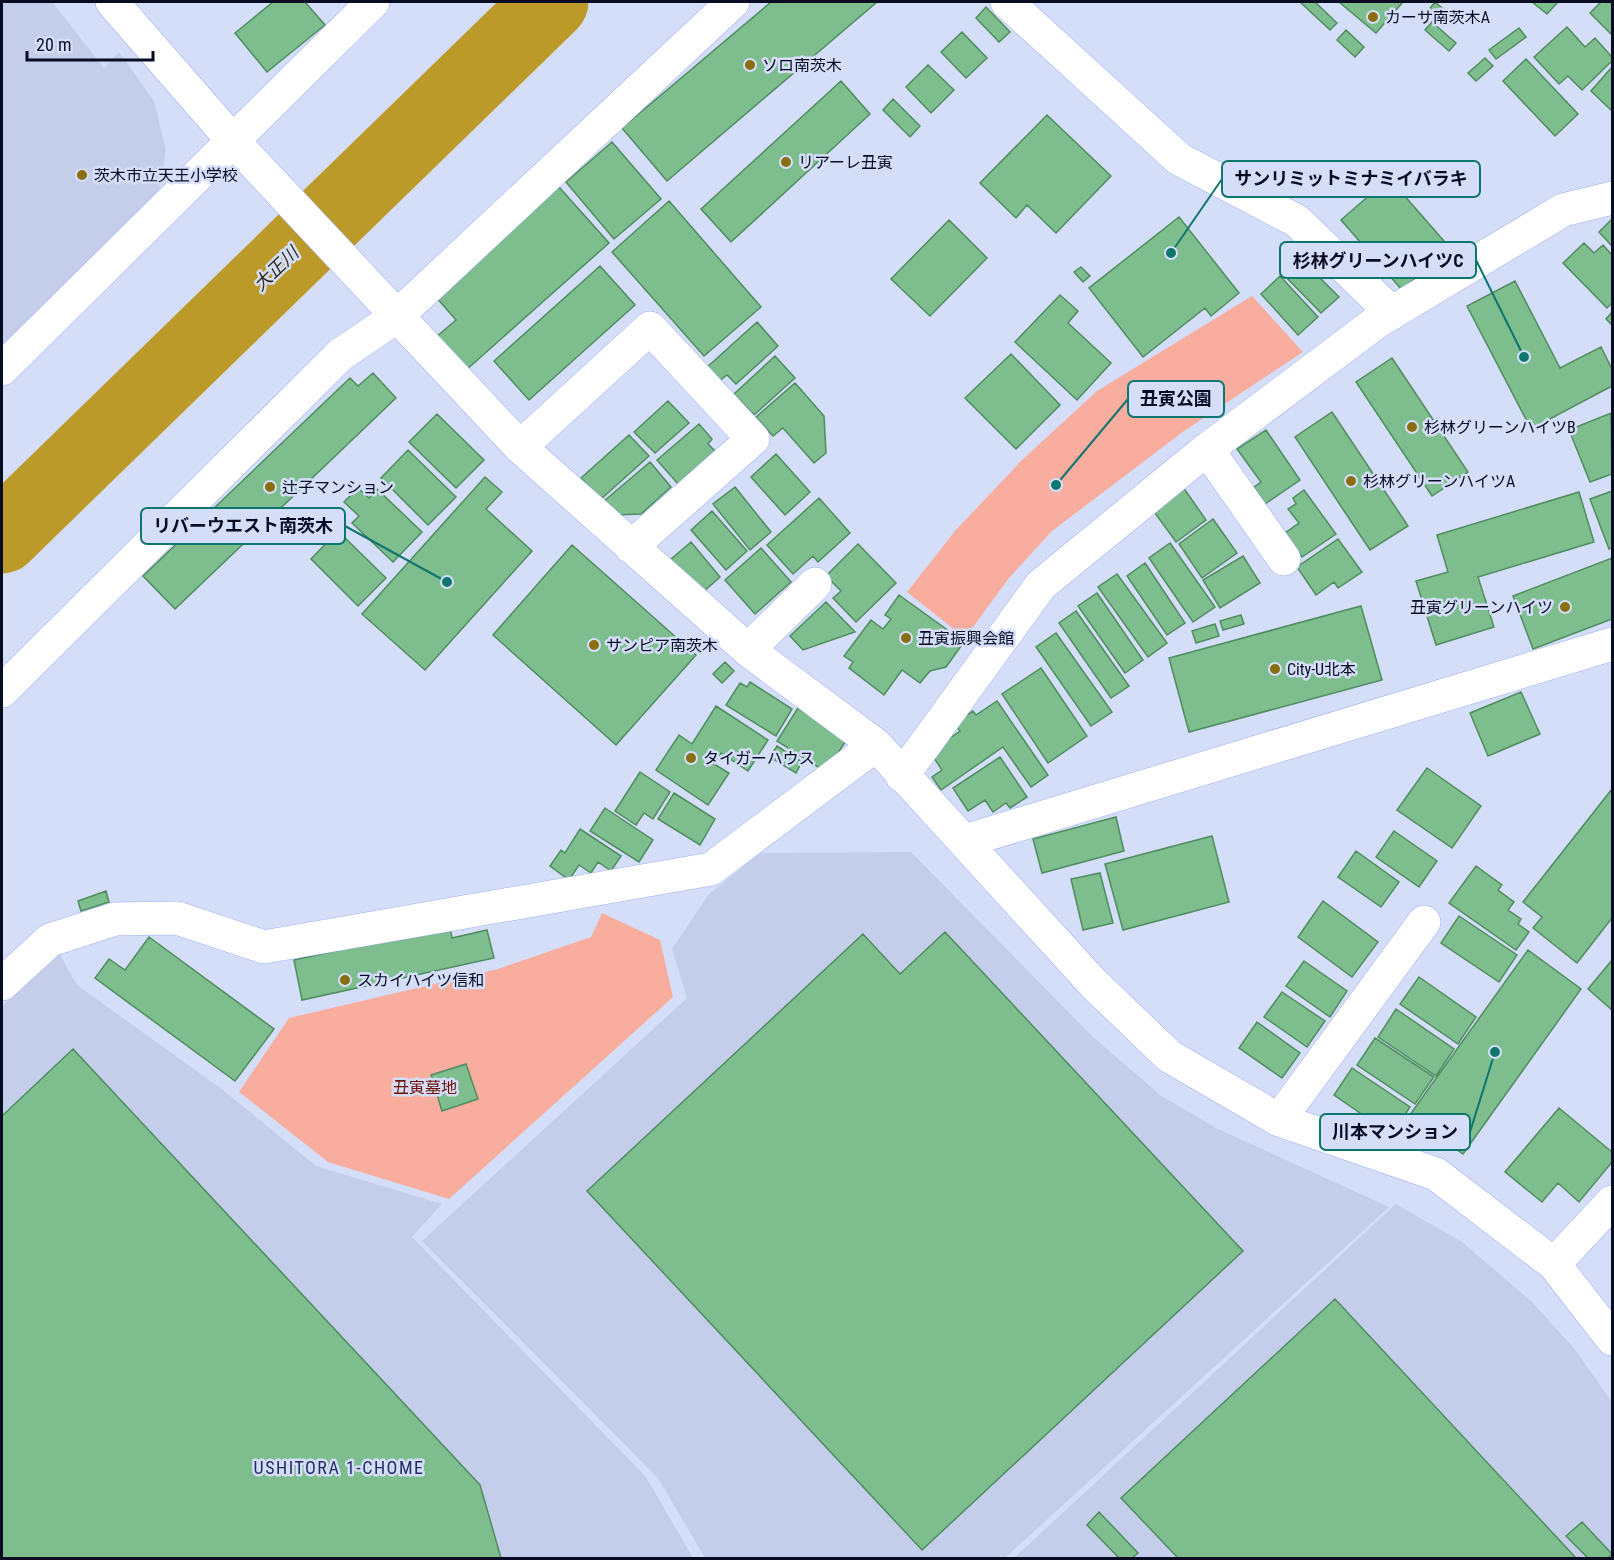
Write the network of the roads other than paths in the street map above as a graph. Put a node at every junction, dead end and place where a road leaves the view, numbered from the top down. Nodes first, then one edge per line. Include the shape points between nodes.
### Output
1 (112, 2) edge
2 (373, 2) edge
3 (733, 2) edge
4 (1007, 2) edge
5 (234, 142) junction
6 (1612, 198) edge
7 (1392, 313) junction
8 (396, 317) junction
9 (2, 369) edge
10 (520, 447) junction
11 (1207, 449) junction
12 (631, 548) junction
13 (1284, 559) dead end
14 (815, 584) dead end
15 (1612, 644) edge
16 (748, 650) junction
17 (2, 691) edge
18 (876, 746) junction
19 (902, 776) junction
20 (965, 841) junction
21 (1424, 922) dead end
22 (2, 984) edge
23 (1279, 1120) junction
24 (1612, 1202) edge
25 (1554, 1264) junction
26 (1612, 1339) edge

1 - 5 street
2 - 5 street
3 - 8 street
4 - 7 street via 1179,159 1297,221
5 - 8 street
5 - 9 street
6 - 7 street via 1563,210
7 - 11 street
8 - 10 street
8 - 17 street via 340,355
10 - 12 street
10 - 12 street via 650,327 753,439
11 - 13 street
11 - 19 street via 1041,585
12 - 16 street
14 - 16 street
15 - 20 street
16 - 18 street
18 - 19 street
18 - 22 street via 711,869 264,947 177,918 115,919 50,940
19 - 20 street
20 - 23 street via 1093,983 1169,1056
21 - 23 street
23 - 25 street via 1436,1174
24 - 25 street
25 - 26 street

